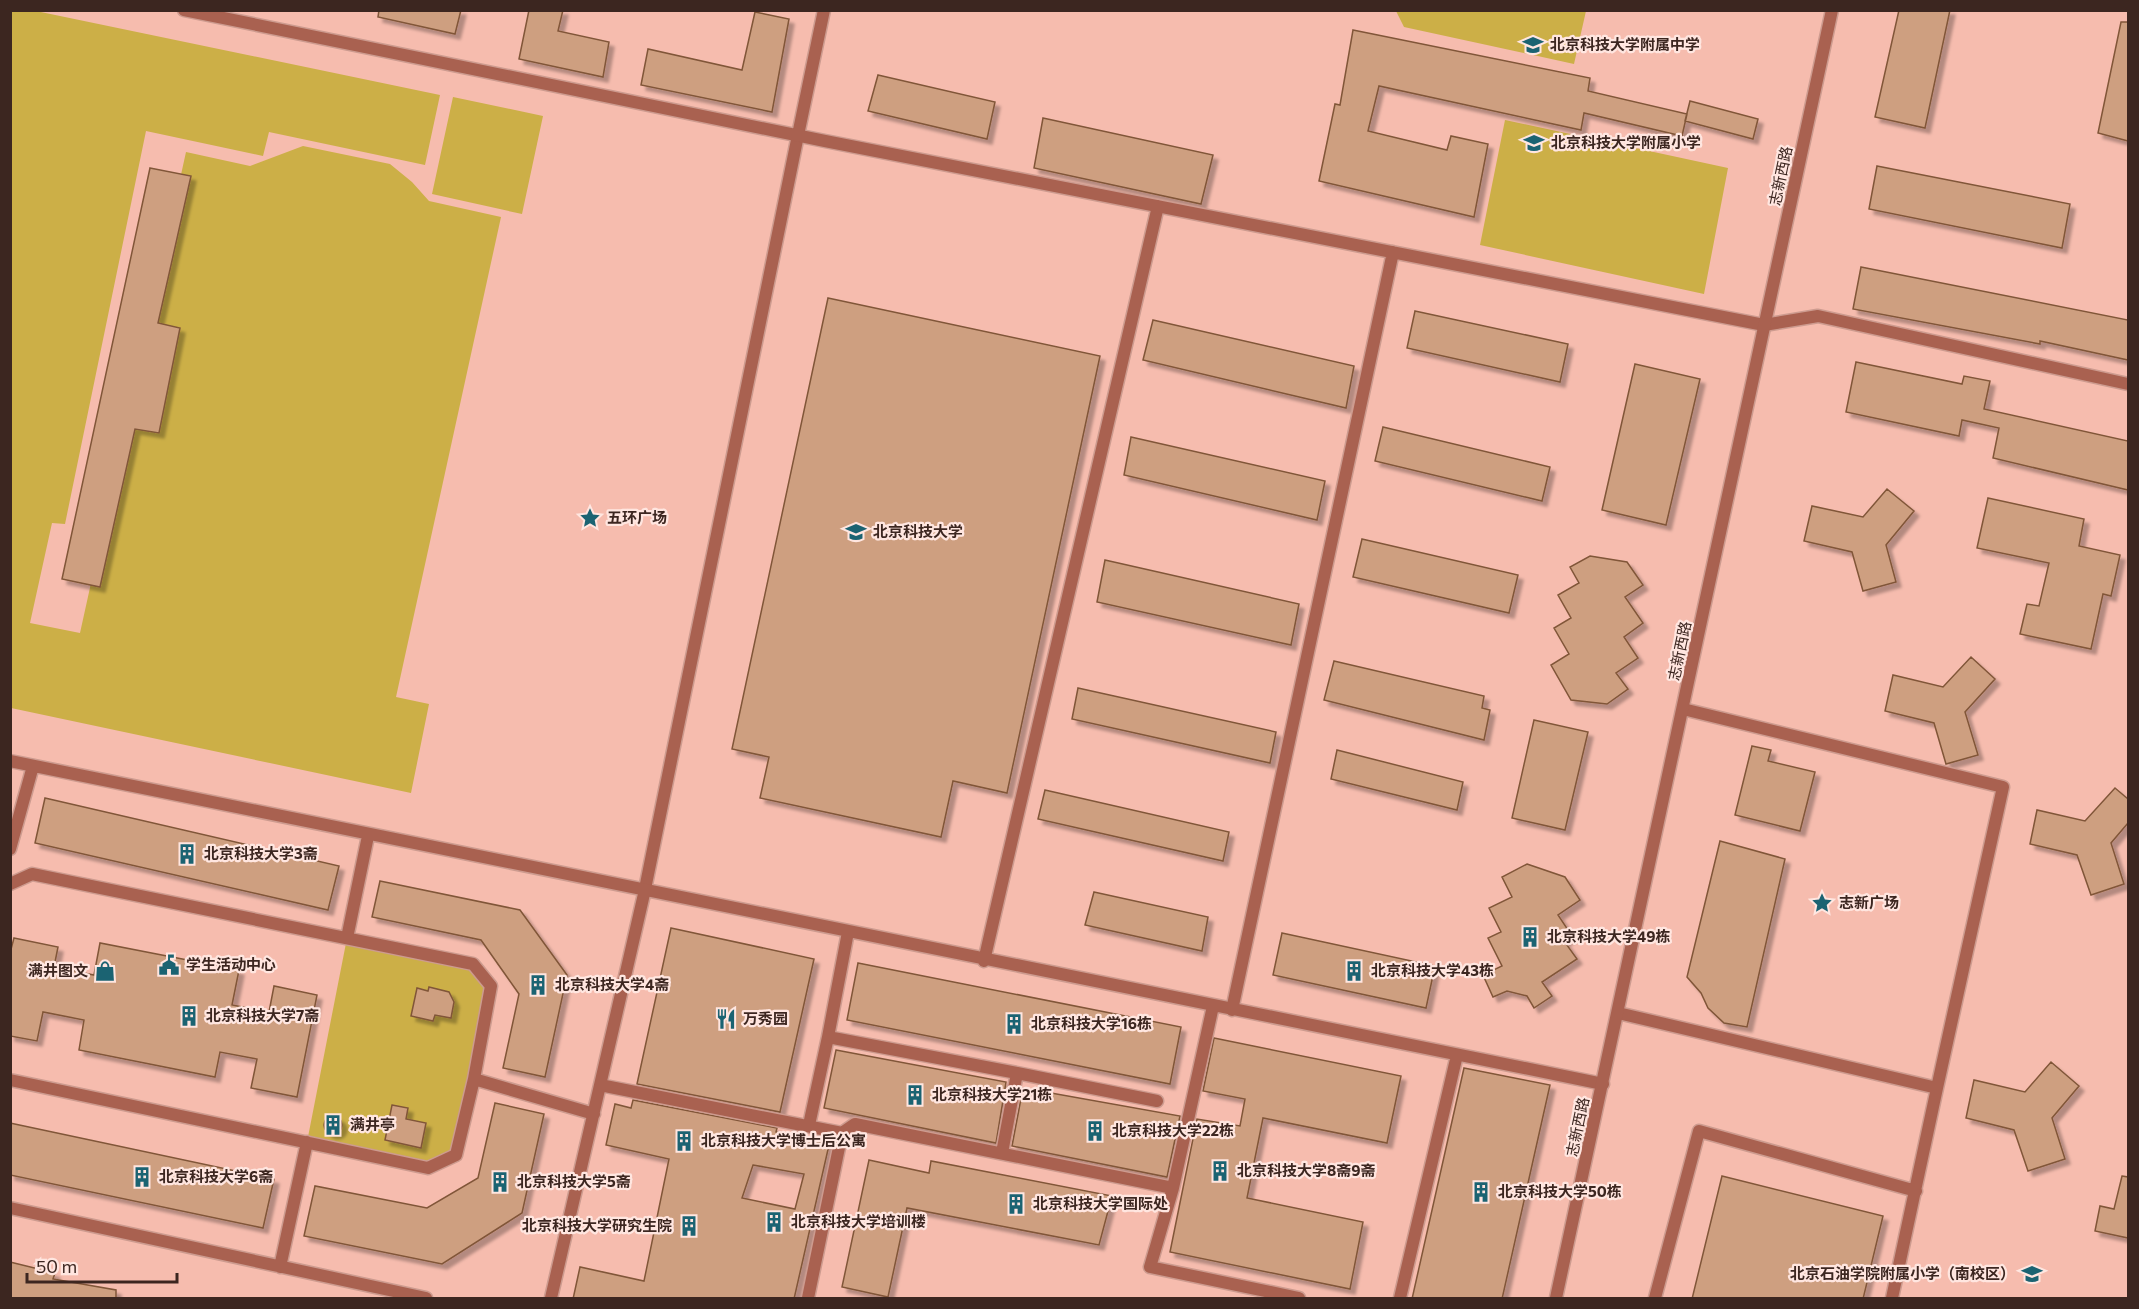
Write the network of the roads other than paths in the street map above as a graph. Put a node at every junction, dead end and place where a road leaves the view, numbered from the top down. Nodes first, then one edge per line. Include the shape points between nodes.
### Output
1 (184, 10) edge
2 (824, 10) edge
3 (1832, 10) edge
4 (798, 135) junction
5 (1158, 206) junction
6 (1393, 252) junction
7 (1764, 325) junction
8 (2128, 384) edge
9 (1683, 709) junction
10 (10, 761) edge
11 (33, 766) junction
12 (368, 836) junction
13 (10, 849) edge
14 (10, 884) edge
15 (644, 894) junction
16 (848, 932) junction
17 (347, 938) junction
18 (984, 961) junction
19 (1214, 1006) junction
20 (1232, 1010) junction
21 (1618, 1013) junction
22 (828, 1037) junction
23 (1457, 1055) junction
24 (1017, 1073) junction
25 (474, 1079) junction
26 (10, 1080) edge
27 (1603, 1084) junction
28 (600, 1085) junction
29 (1936, 1088) junction
30 (1157, 1101) dead end
31 (594, 1114) junction
32 (809, 1125) junction
33 (842, 1133) junction
34 (307, 1142) junction
35 (1002, 1153) junction
36 (1173, 1188) junction
37 (1916, 1191) junction
38 (10, 1208) edge
39 (280, 1267) junction
40 (426, 1299) edge
41 (551, 1299) edge
42 (808, 1299) edge
43 (1299, 1299) edge
44 (1400, 1299) edge
45 (1556, 1299) edge
46 (1655, 1299) edge
47 (1892, 1299) edge

1 - 4 street
2 - 4 street
3 - 7 street, 志新西路
4 - 5 street
4 - 15 street
5 - 6 street
5 - 18 street
6 - 7 street
6 - 20 street
7 - 8 street via 1818,316
7 - 9 street, 志新西路
9 - 21 street, 志新西路
9 - 29 street via 2003,787
10 - 11 street
11 - 12 street
11 - 13 street
12 - 15 street
12 - 17 street
14 - 17 street via 32,874
15 - 16 street
15 - 28 street
16 - 18 street
16 - 22 street
17 - 25 street via 473,964 491,986
18 - 19 street
19 - 20 street
19 - 36 street
20 - 23 street
21 - 27 street, 志新西路
21 - 29 street
22 - 24 street
22 - 32 street
23 - 27 street
23 - 44 street
24 - 30 street
24 - 35 street
25 - 31 street
25 - 34 street via 456,1155 428,1168
26 - 34 street
27 - 45 street, 志新西路
28 - 31 street
28 - 32 street
29 - 37 street
31 - 41 street
32 - 33 street
33 - 35 street via 855,1124
33 - 42 street
34 - 39 street
35 - 36 street
36 - 43 street via 1150,1267
37 - 46 street via 1699,1131
37 - 47 street
38 - 39 street
39 - 40 street

